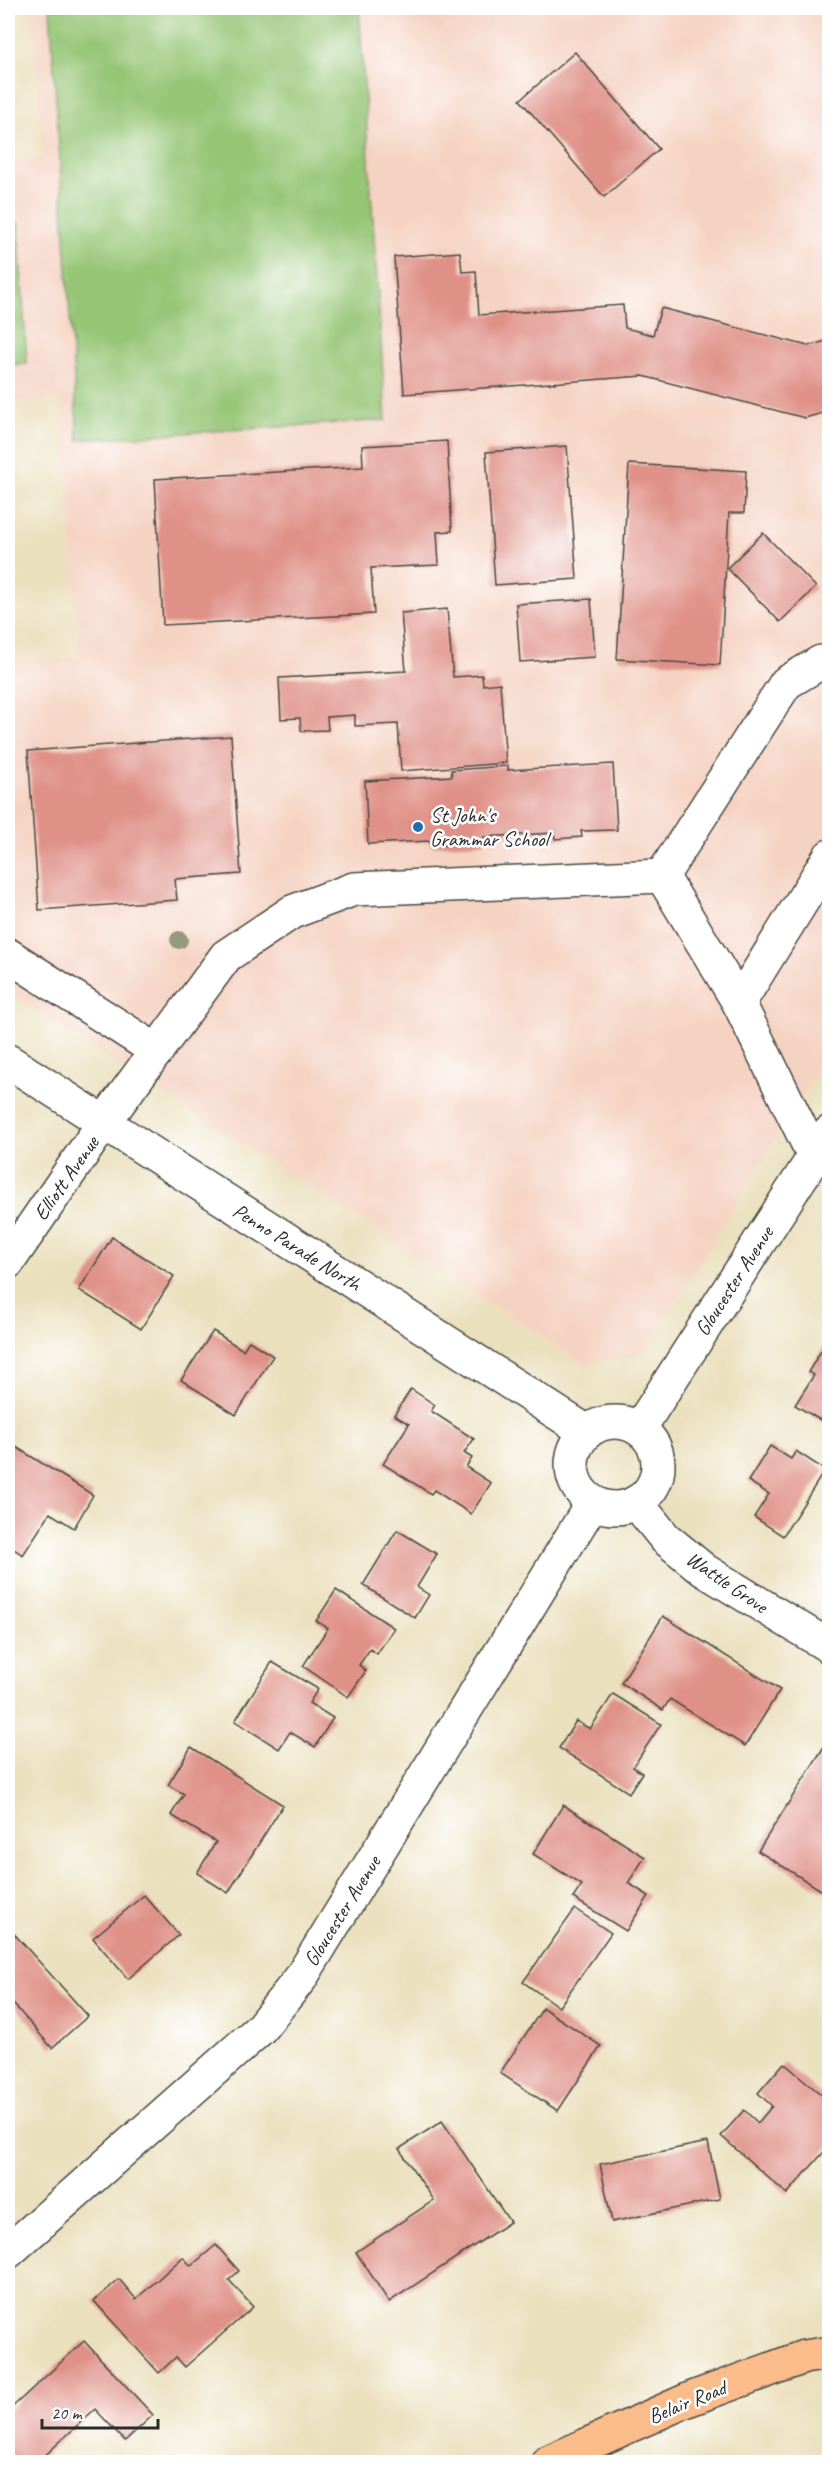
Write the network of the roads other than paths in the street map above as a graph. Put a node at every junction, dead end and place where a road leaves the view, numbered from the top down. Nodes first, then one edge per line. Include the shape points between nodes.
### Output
1 (830, 663) edge
2 (830, 856) edge
3 (662, 876) junction
4 (8, 955) edge
5 (739, 1003) junction
6 (156, 1051) junction
7 (8, 1061) edge
8 (104, 1124) junction
9 (822, 1144) edge
10 (8, 1262) edge
11 (639, 1429) junction
12 (587, 1432) junction
13 (593, 1502) junction
14 (636, 1502) junction
15 (830, 1647) edge
16 (8, 2252) edge
17 (830, 2353) edge
18 (548, 2463) edge

1 - 3 street via 821,662 786,683
2 - 5 street
3 - 5 street
3 - 6 street, Elliott Avenue via 354,889 292,912 226,956
4 - 6 street
5 - 9 street
6 - 8 street, Elliott Avenue
7 - 8 street, Penno Parade North
8 - 10 street, Elliott Avenue
8 - 12 street, Penno Parade North
9 - 11 street, Gloucester Avenue
11 - 12 street via 612,1422
11 - 14 street via 656,1452 658,1466 648,1493
12 - 13 street via 573,1455 572,1468 575,1482
13 - 14 street via 615,1507
13 - 16 street, Gloucester Avenue via 300,1979 260,2029
14 - 15 street, Wattle Grove via 664,1538 704,1570
17 - 18 main road, Belair Road via 804,2357 690,2399

